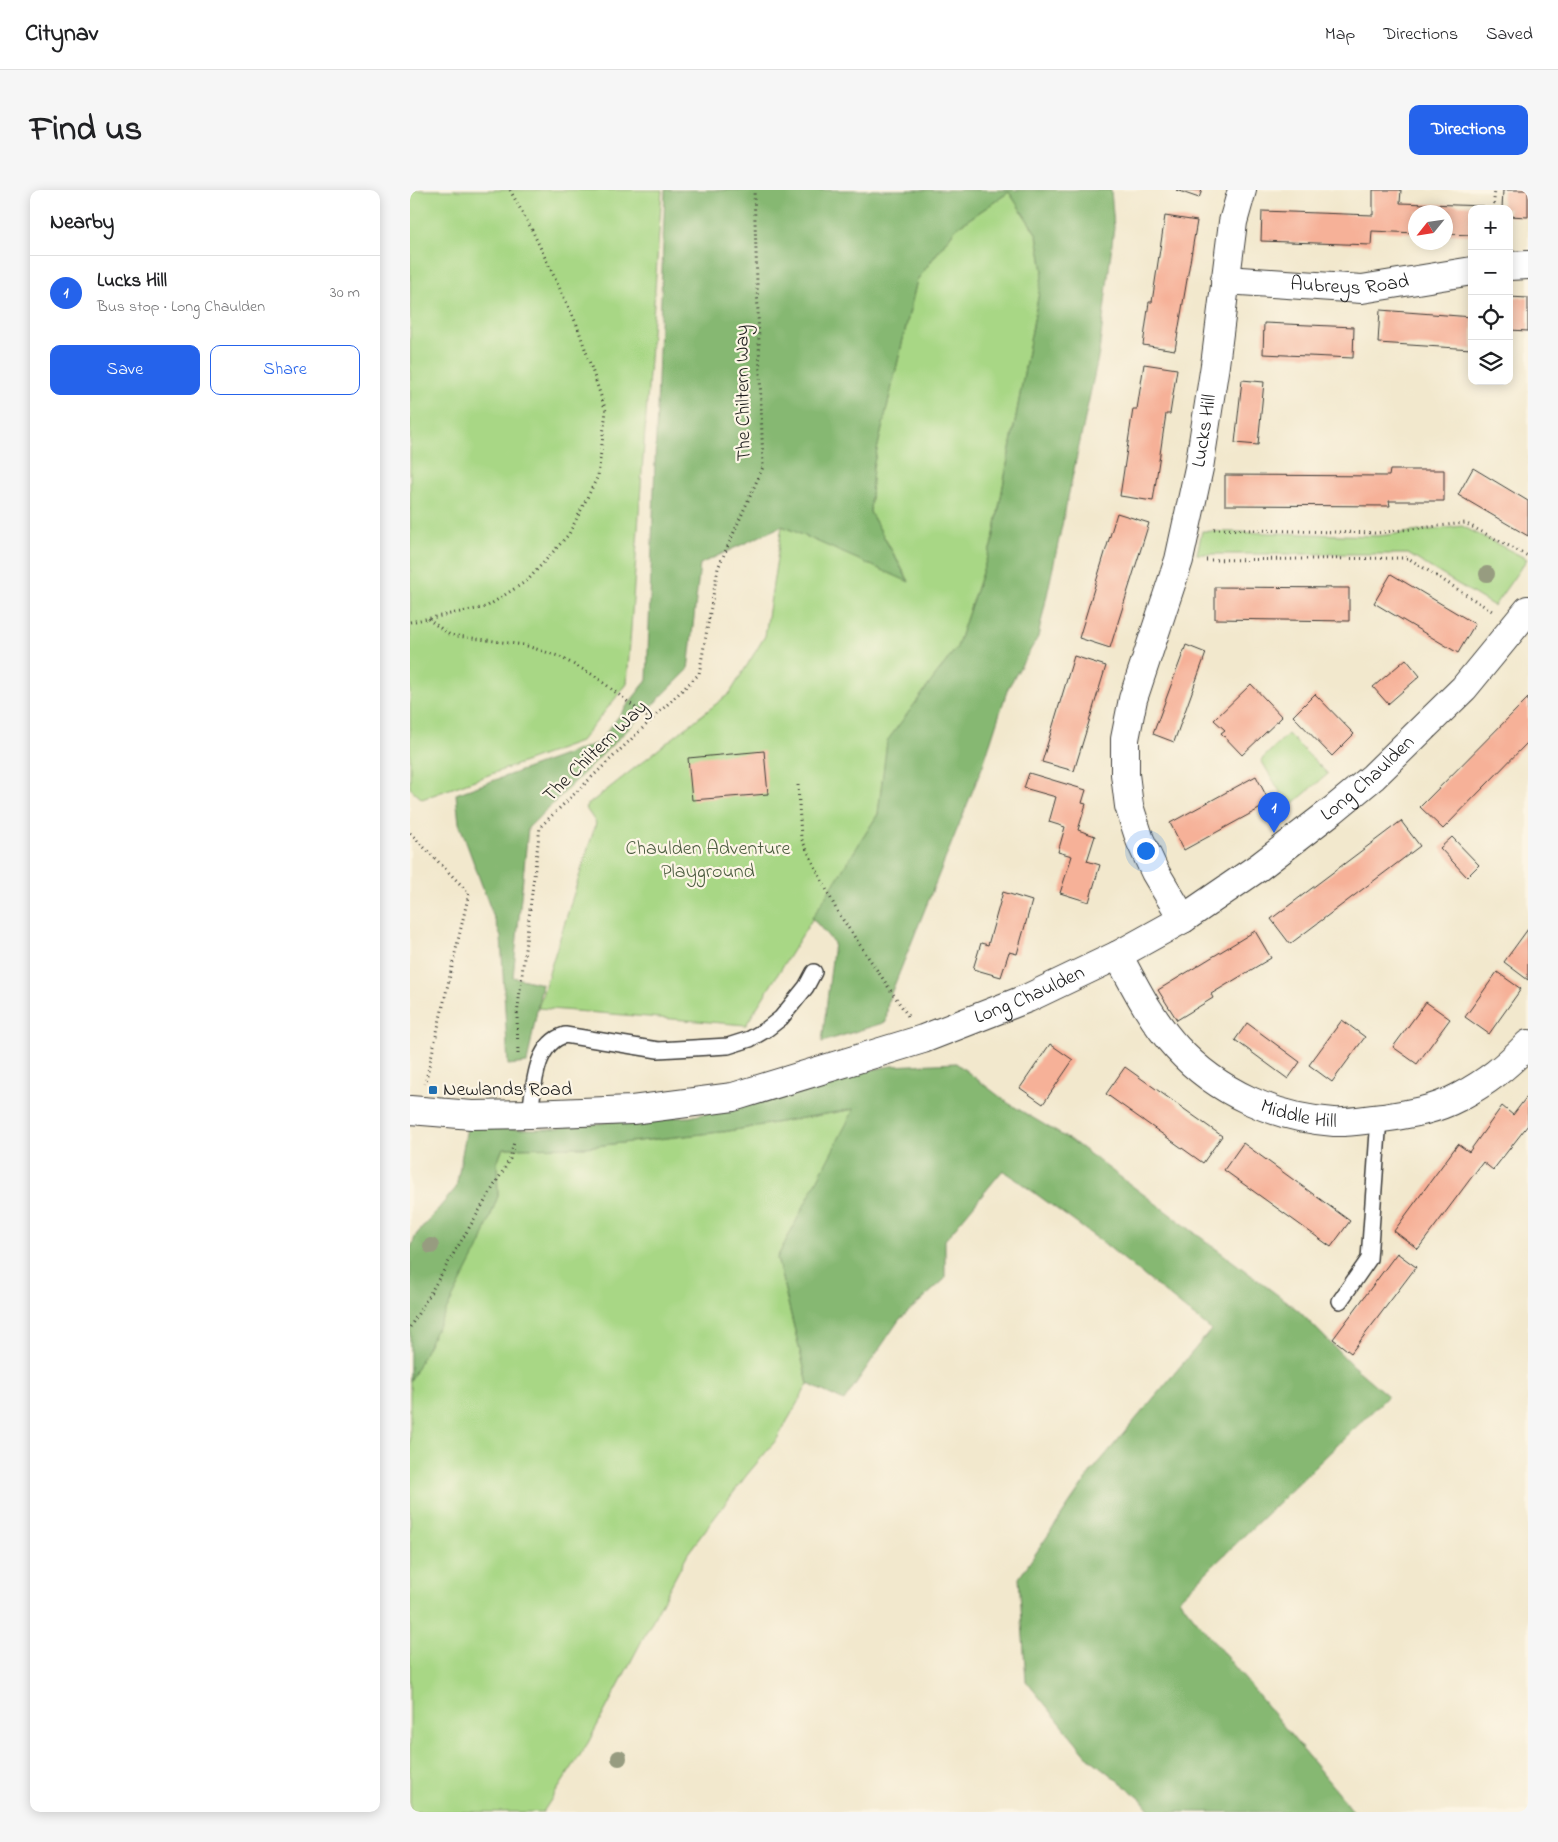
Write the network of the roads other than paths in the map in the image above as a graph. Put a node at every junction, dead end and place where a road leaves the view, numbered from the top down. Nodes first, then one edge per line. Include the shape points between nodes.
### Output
1 (1242, 190) edge
2 (1528, 265) edge
3 (1513, 266) edge
4 (1468, 272) edge
5 (1226, 280) junction
6 (1522, 618) edge
7 (1183, 919) junction
8 (1118, 956) junction
9 (814, 972) dead end
10 (1528, 1044) edge
11 (414, 1110) edge
12 (525, 1114) junction
13 (1379, 1118) junction
14 (1340, 1301) dead end

1 - 5 street, Lucks Hill via 1233,222
2 - 3 street
4 - 5 street, Aubreys Road via 1362,289
5 - 7 street, Lucks Hill via 1199,468 1186,529 1179,560 1133,699 1125,739 1129,806 1154,872
6 - 7 street, Long Chaulden via 1464,688 1373,777 1259,866
7 - 8 street, Long Chaulden
8 - 12 street, Long Chaulden via 1028,998 923,1039 733,1097 632,1110
8 - 13 street, Middle Hill via 1153,1018 1177,1048 1208,1077 1246,1100 1292,1116 1336,1122
9 - 12 lane via 781,1018 750,1039 728,1046 658,1050 564,1035 557,1037 551,1041 538,1064
10 - 13 street, Middle Hill via 1499,1073 1458,1098 1418,1114
11 - 12 street, Long Chaulden
13 - 14 lane via 1369,1259

